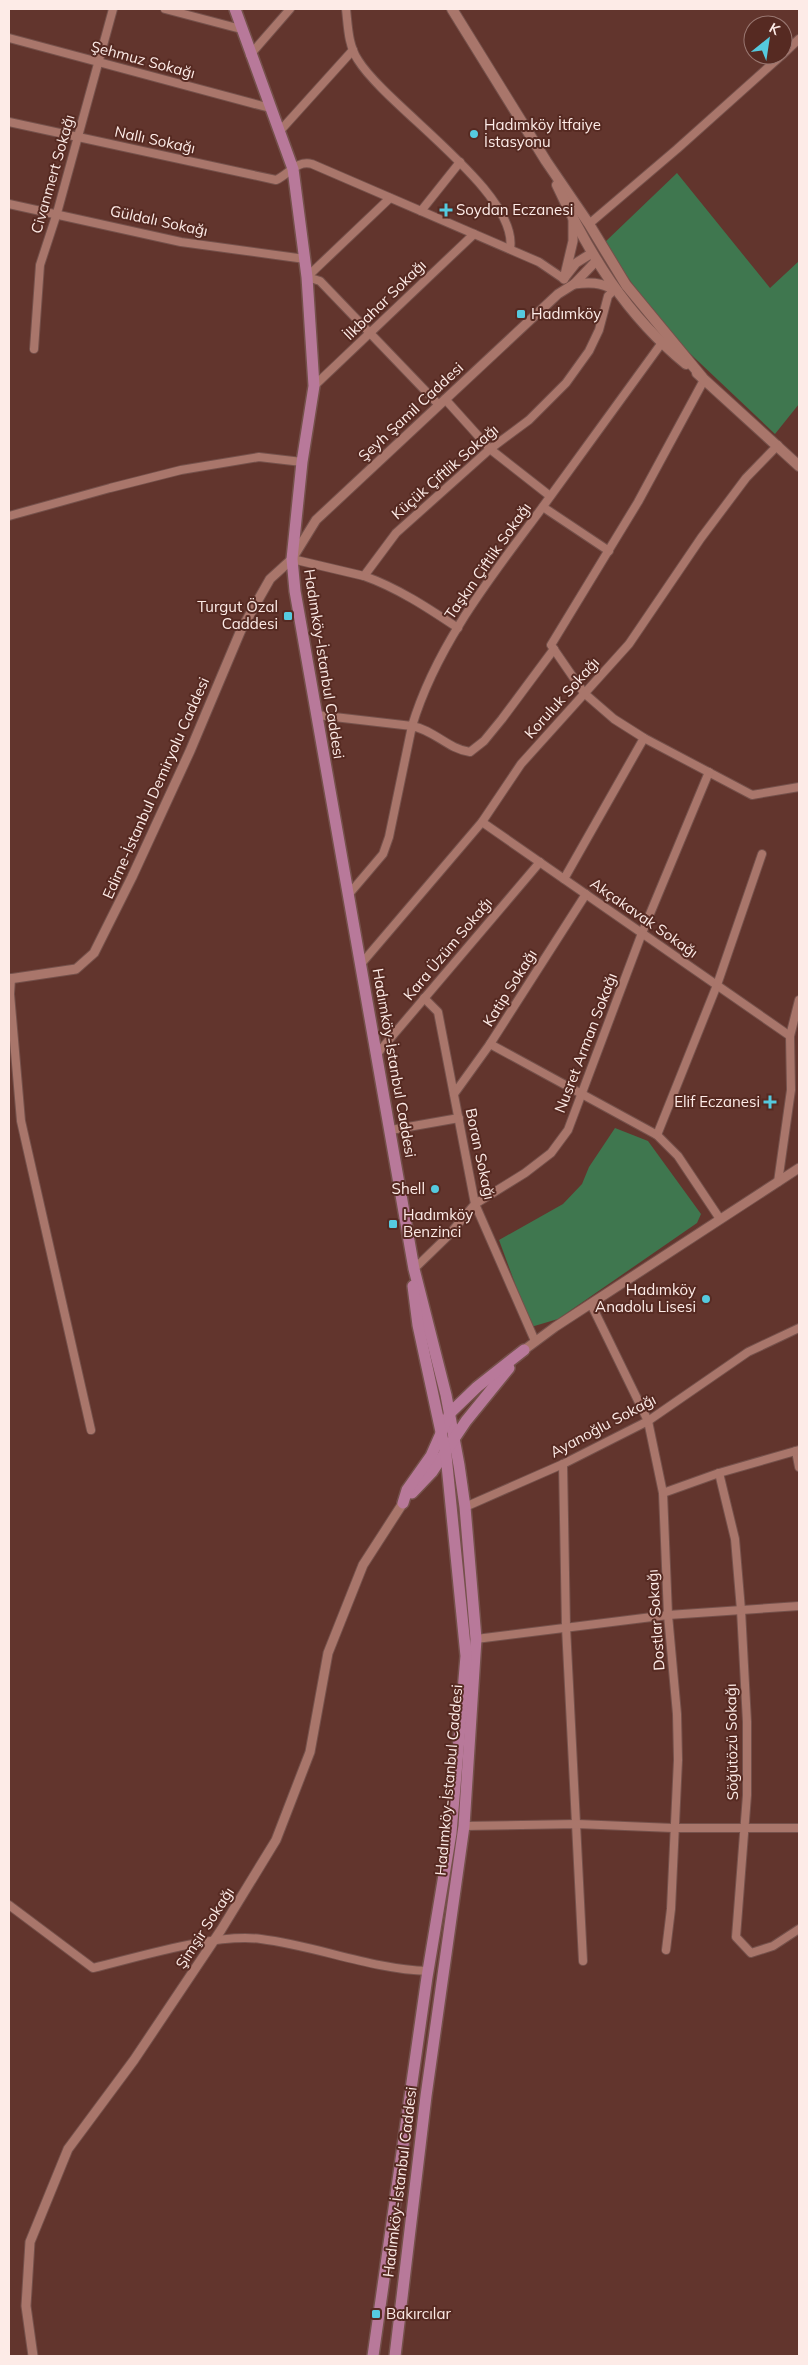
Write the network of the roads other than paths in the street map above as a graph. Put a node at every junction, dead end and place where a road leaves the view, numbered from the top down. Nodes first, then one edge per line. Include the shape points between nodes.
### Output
1 (113, 9) edge
2 (166, 9) edge
3 (234, 9) edge
4 (290, 9) edge
5 (346, 9) edge
6 (452, 9) edge
7 (240, 29) junction
8 (9, 38) edge
9 (353, 50) junction
10 (250, 55) junction
11 (99, 62) junction
12 (770, 65) edge
13 (270, 108) junction
14 (9, 122) edge
15 (279, 132) junction
16 (78, 137) junction
17 (460, 162) junction
18 (546, 162) junction
19 (293, 169) junction
20 (390, 198) junction
21 (9, 204) edge
22 (421, 211) junction
23 (57, 213) junction
24 (573, 218) junction
25 (589, 224) junction
26 (474, 234) junction
27 (510, 249) junction
28 (603, 249) junction
29 (595, 257) junction
30 (305, 259) junction
31 (307, 277) junction
32 (564, 279) junction
33 (574, 284) junction
34 (614, 290) junction
35 (558, 294) junction
36 (370, 332) junction
37 (661, 344) junction
38 (34, 349) dead end
39 (703, 378) junction
40 (314, 386) junction
41 (442, 402) junction
42 (778, 445) junction
43 (490, 449) junction
44 (302, 462) junction
45 (799, 466) edge
46 (550, 496) junction
47 (543, 507) junction
48 (9, 516) edge
49 (609, 551) junction
50 (292, 559) junction
51 (364, 576) junction
52 (458, 628) junction
53 (554, 649) junction
54 (584, 693) junction
55 (316, 715) junction
56 (412, 726) junction
57 (644, 738) junction
58 (709, 772) junction
59 (799, 787) edge
60 (482, 822) junction
61 (762, 854) dead end
62 (540, 862) junction
63 (564, 879) junction
64 (349, 894) junction
65 (586, 894) junction
66 (642, 933) junction
67 (361, 964) junction
68 (10, 979) edge
69 (717, 985) junction
70 (424, 998) junction
71 (799, 1000) edge
72 (790, 1036) junction
73 (490, 1044) junction
74 (377, 1054) junction
75 (454, 1094) junction
76 (581, 1094) junction
77 (459, 1118) junction
78 (391, 1130) junction
79 (657, 1135) junction
80 (799, 1168) edge
81 (778, 1182) junction
82 (475, 1204) junction
83 (720, 1219) junction
84 (414, 1269) junction
85 (591, 1304) junction
86 (799, 1328) edge
87 (535, 1341) junction
88 (524, 1350) junction
89 (450, 1413) junction
90 (648, 1421) junction
91 (91, 1430) dead end
92 (441, 1430) junction
93 (454, 1439) junction
94 (798, 1451) edge
95 (446, 1455) junction
96 (563, 1464) junction
97 (799, 1466) edge
98 (719, 1473) junction
99 (663, 1493) junction
100 (403, 1503) junction
101 (465, 1507) junction
102 (799, 1606) edge
103 (742, 1610) junction
104 (668, 1614) junction
105 (566, 1627) junction
106 (476, 1639) junction
107 (577, 1824) junction
108 (464, 1826) junction
109 (745, 1827) junction
110 (673, 1828) junction
111 (799, 1828) edge
112 (9, 1904) edge
113 (799, 1929) edge
114 (214, 1940) junction
115 (666, 1950) dead end
116 (583, 1961) dead end
117 (428, 1971) junction
118 (33, 2356) edge
119 (373, 2356) edge
120 (395, 2356) edge

1 - 11 street, Civanmert Sokağı
2 - 7 street
3 - 7 main road, Hadımköy-İstanbul Caddesi
4 - 10 street
5 - 9 street
6 - 18 main road
7 - 10 main road, Hadımköy-İstanbul Caddesi
8 - 11 street, Şehmuz Sokağı
9 - 15 street
9 - 17 street via 364,69
10 - 13 main road, Hadımköy-İstanbul Caddesi
11 - 13 street, Şehmuz Sokağı
11 - 16 street, Civanmert Sokağı
12 - 25 street
13 - 15 main road, Hadımköy-İstanbul Caddesi
14 - 16 street, Nallı Sokağı
15 - 19 main road, Hadımköy-İstanbul Caddesi
16 - 19 street, Nallı Sokağı via 276,180
16 - 23 street, Civanmert Sokağı
17 - 22 street
17 - 27 street via 502,214 512,241
18 - 24 main road
18 - 25 main road
19 - 20 street, Nallı Sokağı via 306,162
19 - 30 main road, Hadımköy-İstanbul Caddesi
20 - 22 street
20 - 31 street
21 - 23 street, Güldalı Sokağı
22 - 26 street
23 - 30 street, Güldalı Sokağı via 181,242
23 - 38 street, Civanmert Sokağı via 40,264
24 - 29 main road
24 - 32 street via 573,242
25 - 28 main road
26 - 27 street
26 - 36 street, İlkbahar Sokağı
27 - 32 street via 539,262
28 - 29 main road
28 - 39 main road via 626,285
29 - 32 street, Şeyh Şamil Caddesi via 576,264
29 - 33 street, Şeyh Şamil Caddesi
29 - 34 main road
30 - 31 main road, Hadımköy-İstanbul Caddesi
31 - 36 street via 320,281
31 - 40 main road, Hadımköy-İstanbul Caddesi
32 - 35 street, Şeyh Şamil Caddesi
33 - 34 street via 594,282 606,284
33 - 35 street, Şeyh Şamil Caddesi
34 - 37 main road
34 - 43 street, Küçük Çiftlik Sokağı via 608,296 596,338 566,383 529,420
35 - 41 street, Şeyh Şamil Caddesi
36 - 40 street, İlkbahar Sokağı
36 - 41 street
37 - 39 main road
37 - 46 street, Taşkın Çiftlik Sokağı
39 - 42 main road
39 - 49 street
40 - 44 main road, Hadımköy-İstanbul Caddesi
41 - 43 street
41 - 50 street, Şeyh Şamil Caddesi via 316,520
42 - 45 main road
42 - 54 street, Koruluk Sokağı via 746,478 701,538 629,644
43 - 46 street
43 - 51 street, Küçük Çiftlik Sokağı via 396,533
44 - 48 street via 259,457 181,470
44 - 50 main road, Hadımköy-İstanbul Caddesi
46 - 47 street, Taşkın Çiftlik Sokağı
47 - 49 street
47 - 52 street, Taşkın Çiftlik Sokağı via 487,582
49 - 53 street via 552,645
50 - 51 street
50 - 55 main road, Hadımköy-İstanbul Caddesi
50 - 68 street, Edirne-İstanbul Demiryolu Caddesi via 270,579 242,630 190,751 94,953 76,968
51 - 52 street via 415,600
52 - 56 street, Taşkın Çiftlik Sokağı via 421,697
53 - 54 street
53 - 56 street via 484,741 470,752 450,746 426,728
54 - 57 street via 614,719
54 - 60 street, Koruluk Sokağı via 521,764
55 - 56 street
55 - 64 main road, Hadımköy-İstanbul Caddesi
56 - 64 street, Taşkın Çiftlik Sokağı via 394,819 383,854
57 - 58 street
57 - 63 street
58 - 59 street via 752,795
58 - 66 street, Nusret Arman Sokağı
60 - 62 street, Akçakavak Sokağı
60 - 67 street, Koruluk Sokağı
61 - 69 street
62 - 63 street, Akçakavak Sokağı
62 - 70 street, Kara Üzüm Sokağı
63 - 65 street, Akçakavak Sokağı
64 - 67 main road, Hadımköy-İstanbul Caddesi
65 - 66 street, Akçakavak Sokağı
65 - 73 street, Katip Sokağı
66 - 69 street, Akçakavak Sokağı
66 - 76 street, Nusret Arman Sokağı
67 - 74 main road, Hadımköy-İstanbul Caddesi
68 - 91 street via 21,1121
69 - 72 street, Akçakavak Sokağı
69 - 79 street
70 - 74 street, Kara Üzüm Sokağı
70 - 75 street, Boran Sokağı via 438,1012
71 - 72 street
72 - 81 street via 791,1090
73 - 75 street, Katip Sokağı
73 - 76 street
74 - 78 main road, Hadımköy-İstanbul Caddesi
75 - 77 street, Boran Sokağı
76 - 79 street
76 - 82 street, Nusret Arman Sokağı via 568,1130 551,1153
77 - 78 street
77 - 82 street, Boran Sokağı
78 - 84 main road, Hadımköy-İstanbul Caddesi
79 - 83 street via 678,1156
80 - 81 street
81 - 83 street
82 - 84 street, Nusret Arman Sokağı
82 - 87 street, Boran Sokağı
83 - 85 street
84 - 89 main road, Hadımköy-İstanbul Caddesi
84 - 92 main road, Hadımköy-İstanbul Caddesi via 418,1325
85 - 87 street
85 - 90 street, Dostlar Sokağı
86 - 90 street, Ayanoğlu Sokağı via 748,1352
87 - 88 street
88 - 89 main road
88 - 93 main road
89 - 92 main road
89 - 93 main road, Hadımköy-İstanbul Caddesi
90 - 96 street, Ayanoğlu Sokağı
90 - 99 street, Dostlar Sokağı
92 - 95 main road, Hadımköy-İstanbul Caddesi
92 - 100 main road via 431,1456 407,1490
93 - 95 main road
93 - 101 main road, Hadımköy-İstanbul Caddesi
94 - 97 street
94 - 98 street
95 - 100 main road
95 - 117 main road, Hadımköy-İstanbul Caddesi via 466,1656 451,1833
96 - 101 street, Ayanoğlu Sokağı
96 - 105 street
98 - 99 street
98 - 103 street, Söğütözü Sokağı via 735,1540
99 - 104 street, Dostlar Sokağı
100 - 114 street, Şimşir Sokağı via 363,1565 328,1653 310,1752 276,1840
101 - 106 main road, Hadımköy-İstanbul Caddesi
102 - 103 street
103 - 104 street
103 - 109 street, Söğütözü Sokağı via 747,1722
104 - 105 street
104 - 110 street, Dostlar Sokağı via 678,1760
105 - 106 street
105 - 107 street
106 - 108 main road, Hadımköy-İstanbul Caddesi
107 - 108 street
107 - 110 street
107 - 116 street
108 - 120 main road, Hadımköy-İstanbul Caddesi via 426,2096
109 - 110 street
109 - 111 street
109 - 113 street, Söğütözü Sokağı via 736,1937 751,1953 773,1946
110 - 115 street, Dostlar Sokağı via 671,1909
112 - 114 street via 93,1968
114 - 117 street via 259,1939
114 - 118 street, Şimşir Sokağı via 134,2060 68,2149 30,2242 26,2306
117 - 119 main road, Hadımköy-İstanbul Caddesi

